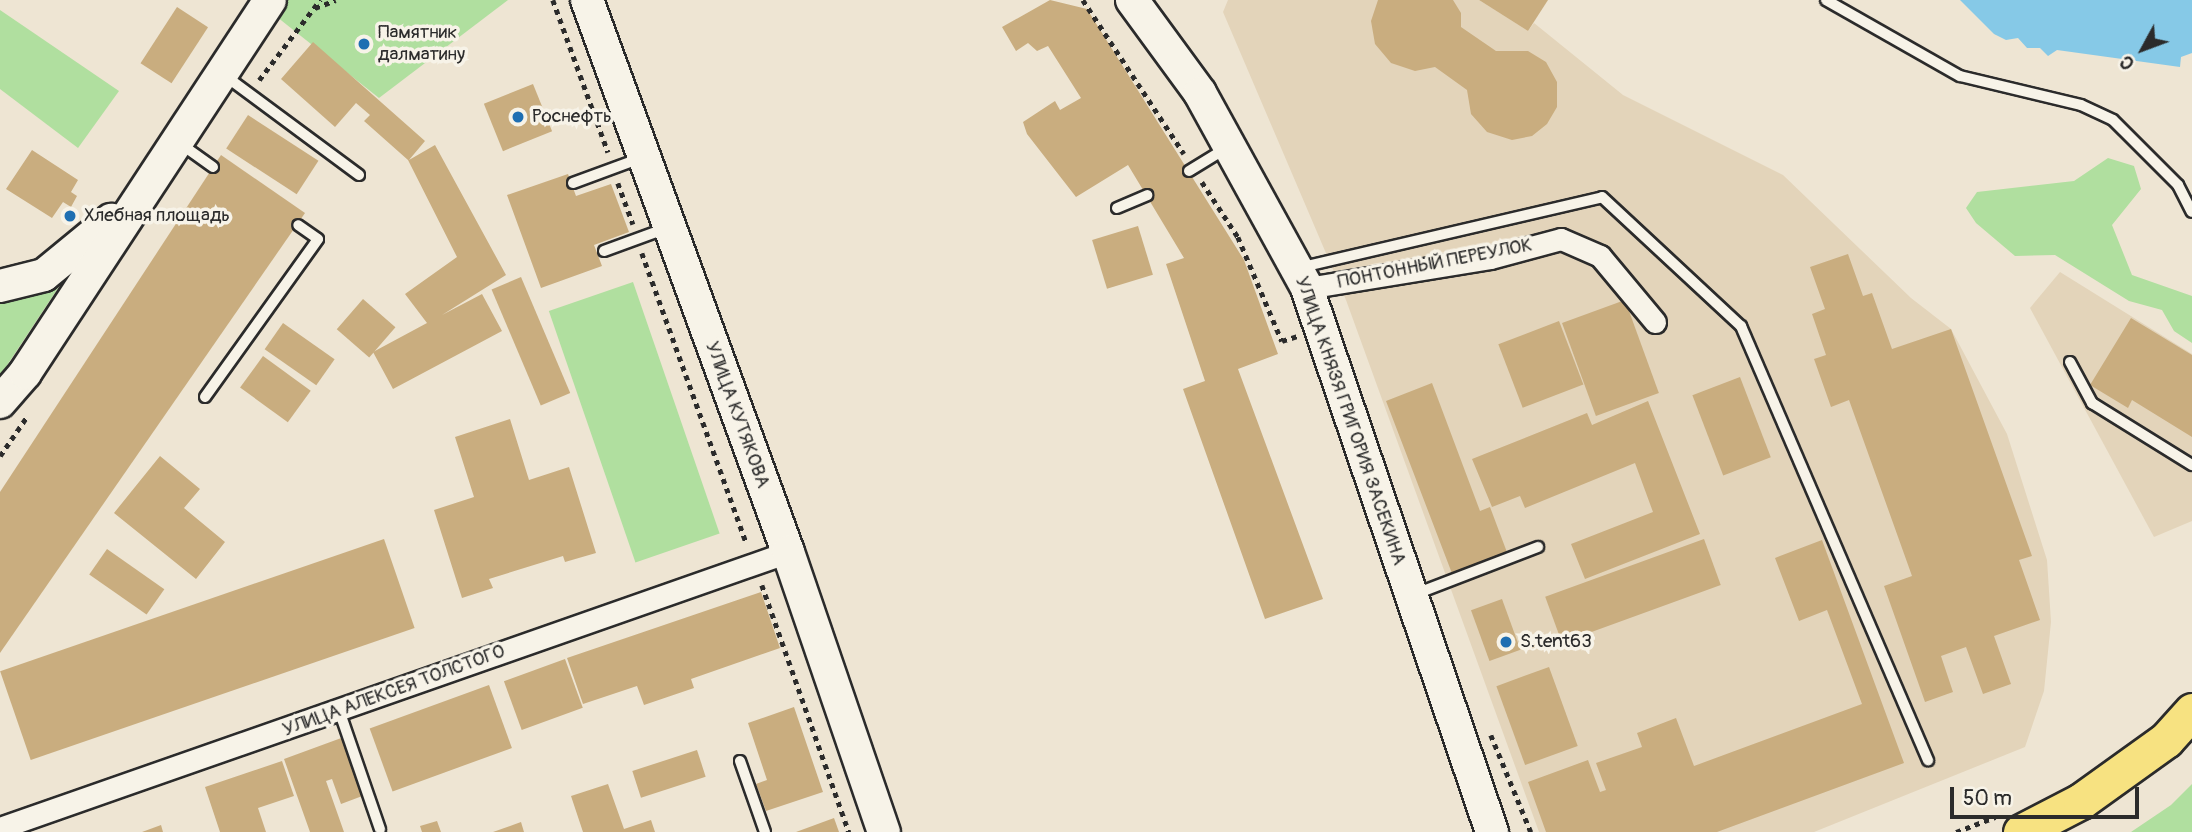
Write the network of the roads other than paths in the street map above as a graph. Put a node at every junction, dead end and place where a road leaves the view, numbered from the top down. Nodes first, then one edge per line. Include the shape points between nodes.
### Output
1 (587, 0) edge
2 (1132, 0) edge
3 (1826, 0) edge
4 (268, 1) edge
5 (222, 73) junction
6 (176, 141) junction
7 (1230, 146) junction
8 (627, 163) junction
9 (213, 167) dead end
10 (1189, 171) dead end
11 (359, 175) dead end
12 (573, 183) dead end
13 (143, 191) junction
14 (1147, 195) dead end
15 (1117, 208) dead end
16 (2192, 212) edge
17 (298, 225) dead end
18 (667, 228) junction
19 (604, 251) dead end
20 (1301, 278) junction
21 (0, 286) edge
22 (1655, 322) dead end
23 (2070, 362) dead end
24 (25, 373) junction
25 (205, 397) dead end
26 (0, 402) edge
27 (0, 412) edge
28 (2192, 465) edge
29 (1538, 547) dead end
30 (788, 552) junction
31 (1412, 596) junction
32 (339, 710) junction
33 (2192, 711) edge
34 (1928, 760) dead end
35 (740, 761) dead end
36 (0, 828) edge
37 (380, 829) dead end
38 (765, 832) edge
39 (884, 832) edge
40 (1492, 832) edge
41 (2021, 832) edge

1 - 8 main road, УЛИЦА КУТЯКОВА
2 - 7 main road, УЛИЦА КНЯЗЯ ГРИГОРИЯ ЗАСЕКИНА via 1200,93
3 - 16 lane via 1960,76 2081,105 2113,120 2178,185
4 - 5 main road
5 - 6 main road
5 - 11 lane
6 - 9 lane
6 - 13 main road
7 - 10 lane
7 - 20 main road, УЛИЦА КНЯЗЯ ГРИГОРИЯ ЗАСЕКИНА
8 - 12 lane
8 - 18 main road, УЛИЦА КУТЯКОВА
13 - 21 main road via 44,275
13 - 24 main road
14 - 15 lane
17 - 25 lane via 318,239
18 - 19 lane
18 - 30 main road, УЛИЦА КУТЯКОВА
20 - 22 street, ПОНТОННЫЙ ПЕРЕУЛОК via 1490,258 1561,239 1600,256
20 - 31 main road, УЛИЦА КНЯЗЯ ГРИГОРИЯ ЗАСЕКИНА
20 - 34 lane via 1602,197 1741,326
23 - 28 lane via 2092,404
24 - 26 main road
24 - 27 main road
29 - 31 lane
30 - 32 street, УЛИЦА АЛЕКСЕЯ ТОЛСТОГО
30 - 39 main road, УЛИЦА КУТЯКОВА
31 - 40 main road, УЛИЦА КНЯЗЯ ГРИГОРИЯ ЗАСЕКИНА
32 - 36 street, УЛИЦА АЛЕКСЕЯ ТОЛСТОГО
32 - 37 lane
33 - 41 main road via 2166,740 2092,793
35 - 38 lane

